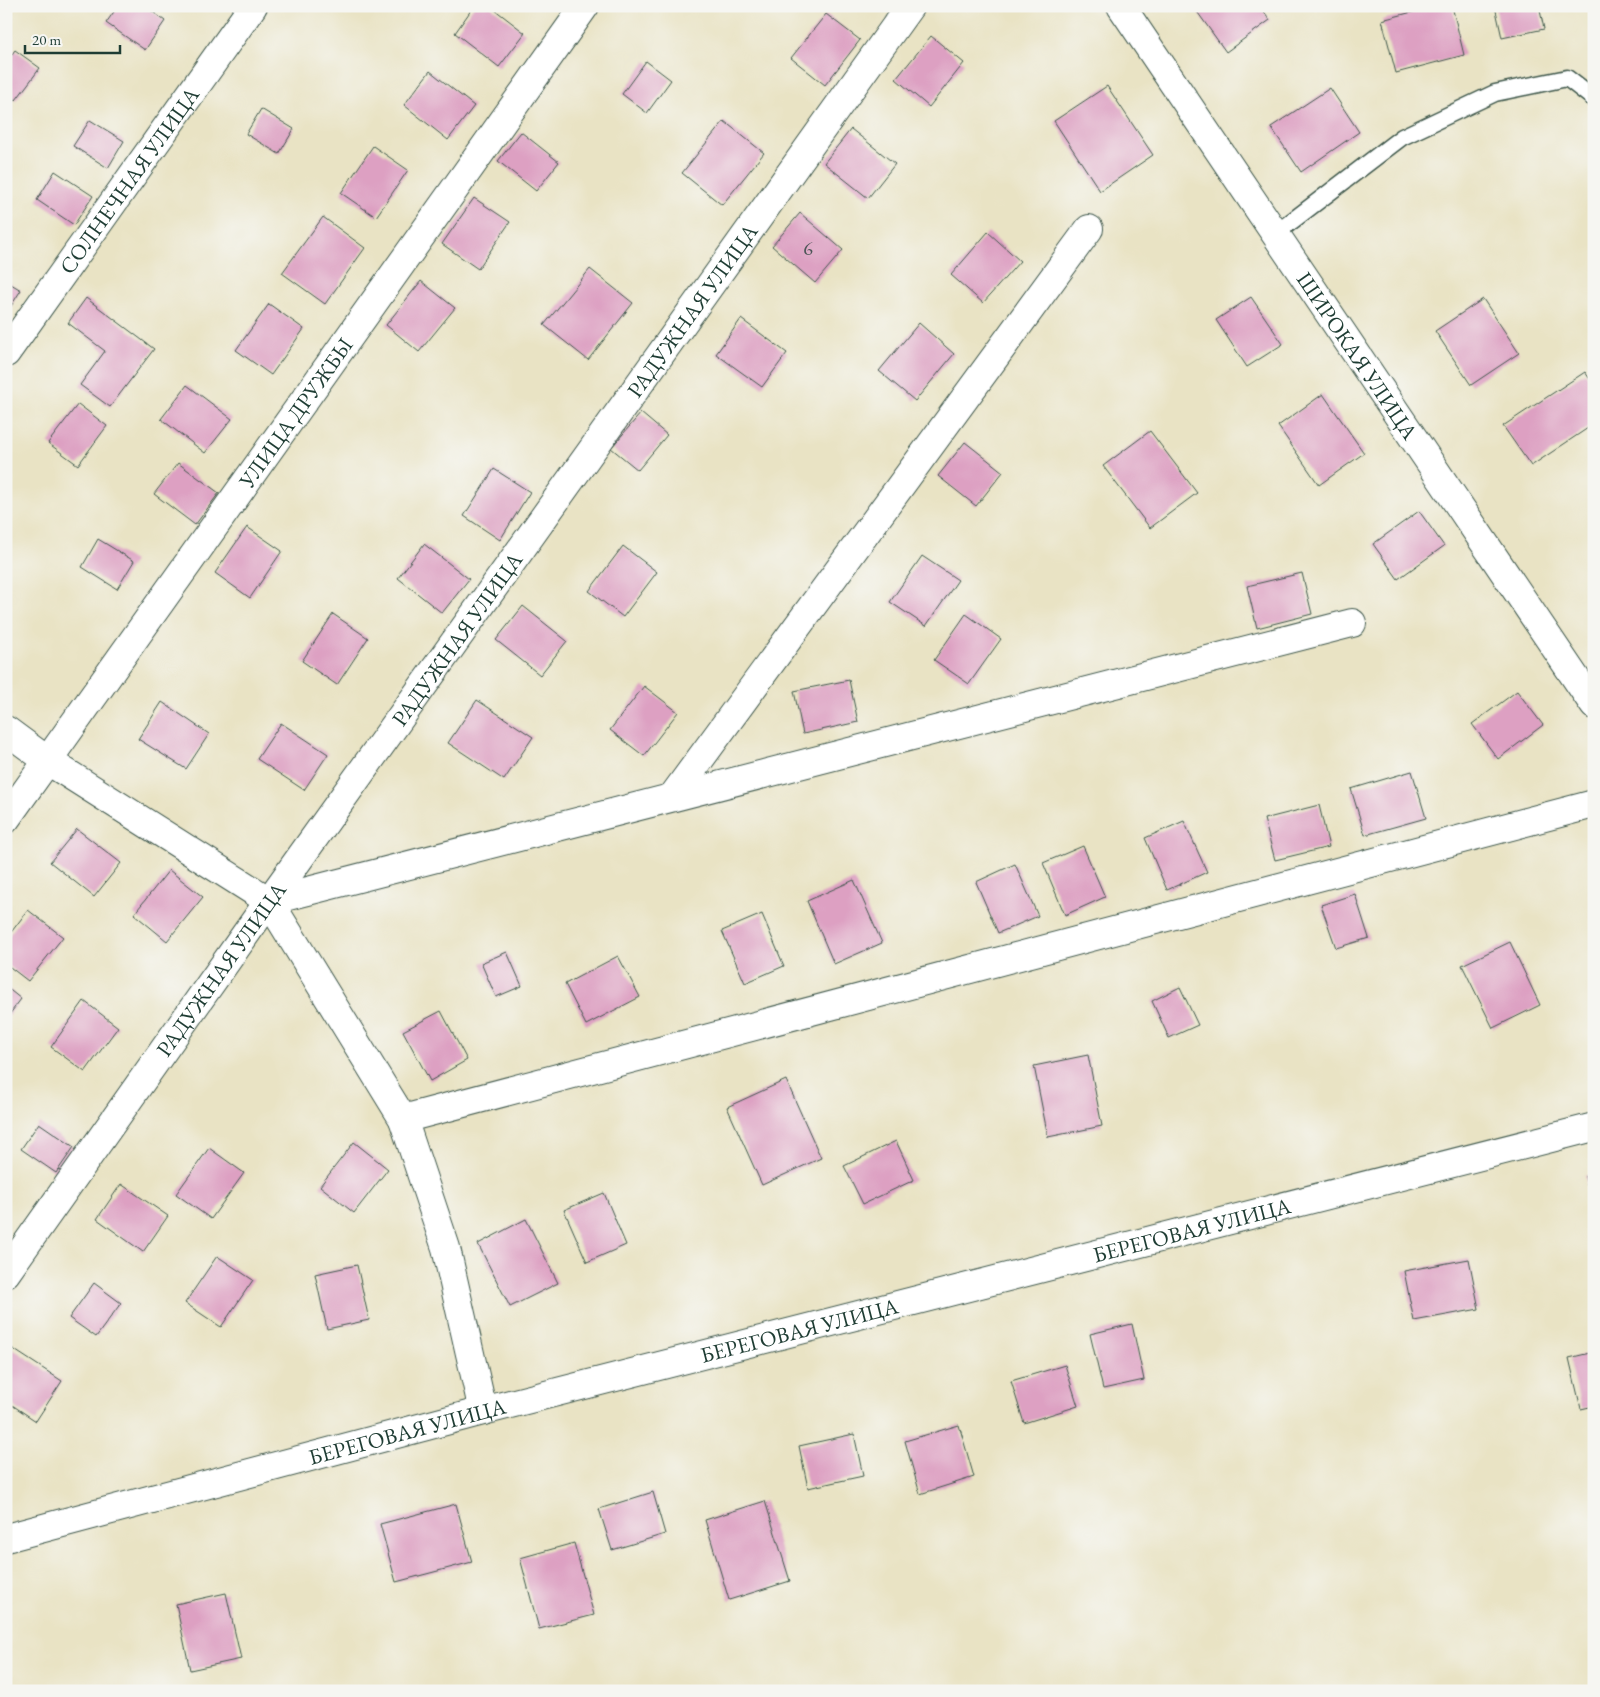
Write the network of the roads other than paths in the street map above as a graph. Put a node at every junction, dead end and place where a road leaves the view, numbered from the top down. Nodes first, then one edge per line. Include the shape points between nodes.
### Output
1 (252, 6) edge
2 (585, 6) edge
3 (910, 6) edge
4 (1121, 6) edge
5 (1594, 99) edge
6 (1089, 229) dead end
7 (1275, 234) junction
8 (6, 353) edge
9 (1352, 623) dead end
10 (1594, 705) edge
11 (6, 730) edge
12 (48, 761) junction
13 (673, 796) junction
14 (1594, 804) edge
15 (6, 819) edge
16 (269, 901) junction
17 (403, 1120) junction
18 (1594, 1127) edge
19 (6, 1273) edge
20 (483, 1411) junction
21 (6, 1538) edge

1 - 8 street, СОЛНЕЧНАЯ УЛИЦА
2 - 12 street, УЛИЦА ДРУЖБЫ
3 - 16 street, РАДУЖНАЯ УЛИЦА
4 - 7 street, ШИРОКАЯ УЛИЦА
5 - 7 lane via 1567,78 1495,93 1402,138
6 - 13 street
7 - 10 street, ШИРОКАЯ УЛИЦА
9 - 13 street
11 - 12 street
12 - 15 street, УЛИЦА ДРУЖБЫ
12 - 16 street
13 - 16 street
14 - 17 street
16 - 17 street
16 - 19 street, РАДУЖНАЯ УЛИЦА
17 - 20 street via 446,1248
18 - 20 street, БЕРЕГОВАЯ УЛИЦА
20 - 21 street, БЕРЕГОВАЯ УЛИЦА

